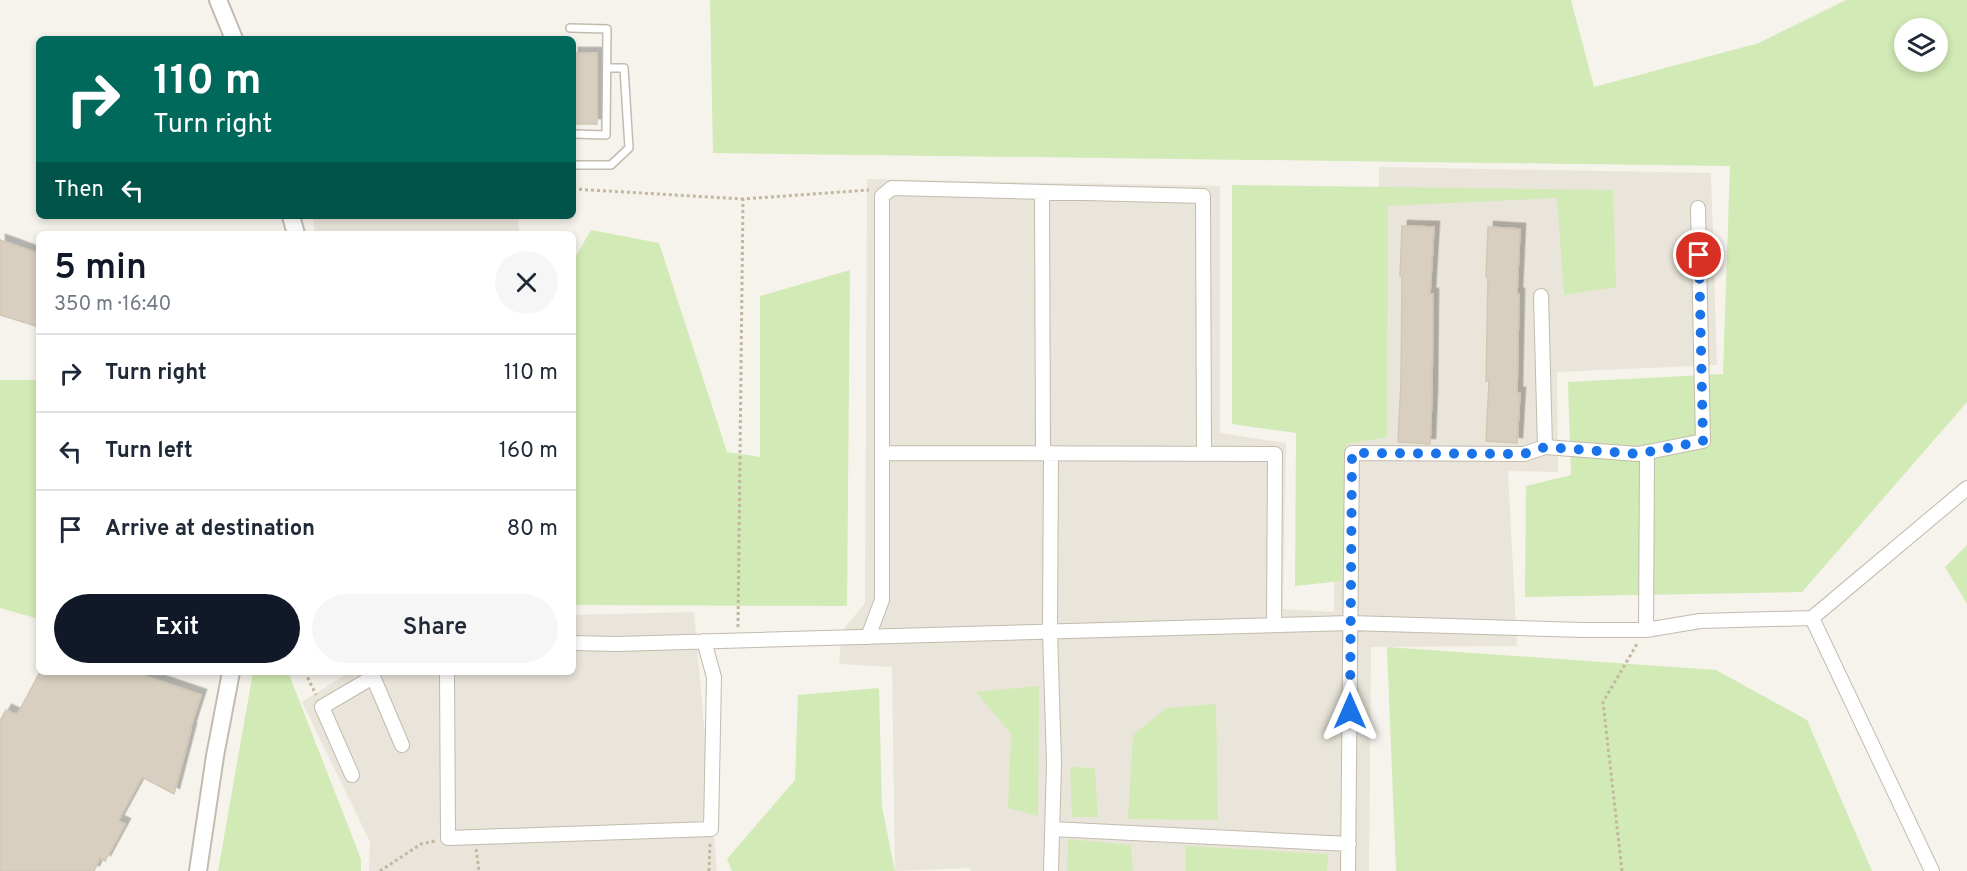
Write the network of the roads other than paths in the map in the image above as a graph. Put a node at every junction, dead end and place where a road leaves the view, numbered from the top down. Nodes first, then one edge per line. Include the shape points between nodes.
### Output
1 (218, 0) edge
2 (570, 28) dead end
3 (233, 36) edge
4 (607, 68) junction
5 (576, 134) edge
6 (576, 165) edge
7 (1042, 192) junction
8 (1698, 208) dead end
9 (1541, 296) dead end
10 (1545, 447) junction
11 (1647, 452) junction
12 (883, 453) junction
13 (1047, 453) junction
14 (1204, 453) junction
15 (1967, 488) edge
16 (1812, 618) junction
17 (1350, 623) junction
18 (1274, 626) junction
19 (1646, 630) junction
20 (1050, 632) junction
21 (868, 637) junction
22 (704, 641) junction
23 (576, 643) edge
24 (230, 675) edge
25 (372, 675) edge
26 (447, 675) edge
27 (402, 745) dead end
28 (352, 775) dead end
29 (1052, 830) junction
30 (1349, 844) junction
31 (1924, 856) junction
32 (198, 871) edge
33 (1051, 871) edge
34 (1348, 871) edge
35 (1919, 871) edge
36 (1932, 871) edge

1 - 3 street
2 - 4 lane via 607,29
4 - 5 lane via 606,135
4 - 6 lane via 624,68 629,148 611,165
7 - 12 street via 892,188 882,196
7 - 13 street
7 - 14 street via 1203,196
8 - 11 street via 1703,441
9 - 10 street
10 - 11 street
10 - 17 street via 1524,454 1352,453
11 - 19 street
12 - 13 street
12 - 21 street via 882,600
13 - 14 street
13 - 20 street
14 - 18 street via 1275,454
15 - 16 street
16 - 19 street via 1700,621
16 - 31 street
17 - 18 street
17 - 19 street
17 - 30 street
18 - 20 street
20 - 21 street
20 - 29 street
21 - 22 street
22 - 23 street
22 - 26 street via 714,677 711,829 448,838
24 - 32 street
25 - 27 street
25 - 28 street via 322,707
29 - 30 street
29 - 33 street
30 - 34 street
31 - 35 street
31 - 36 street

